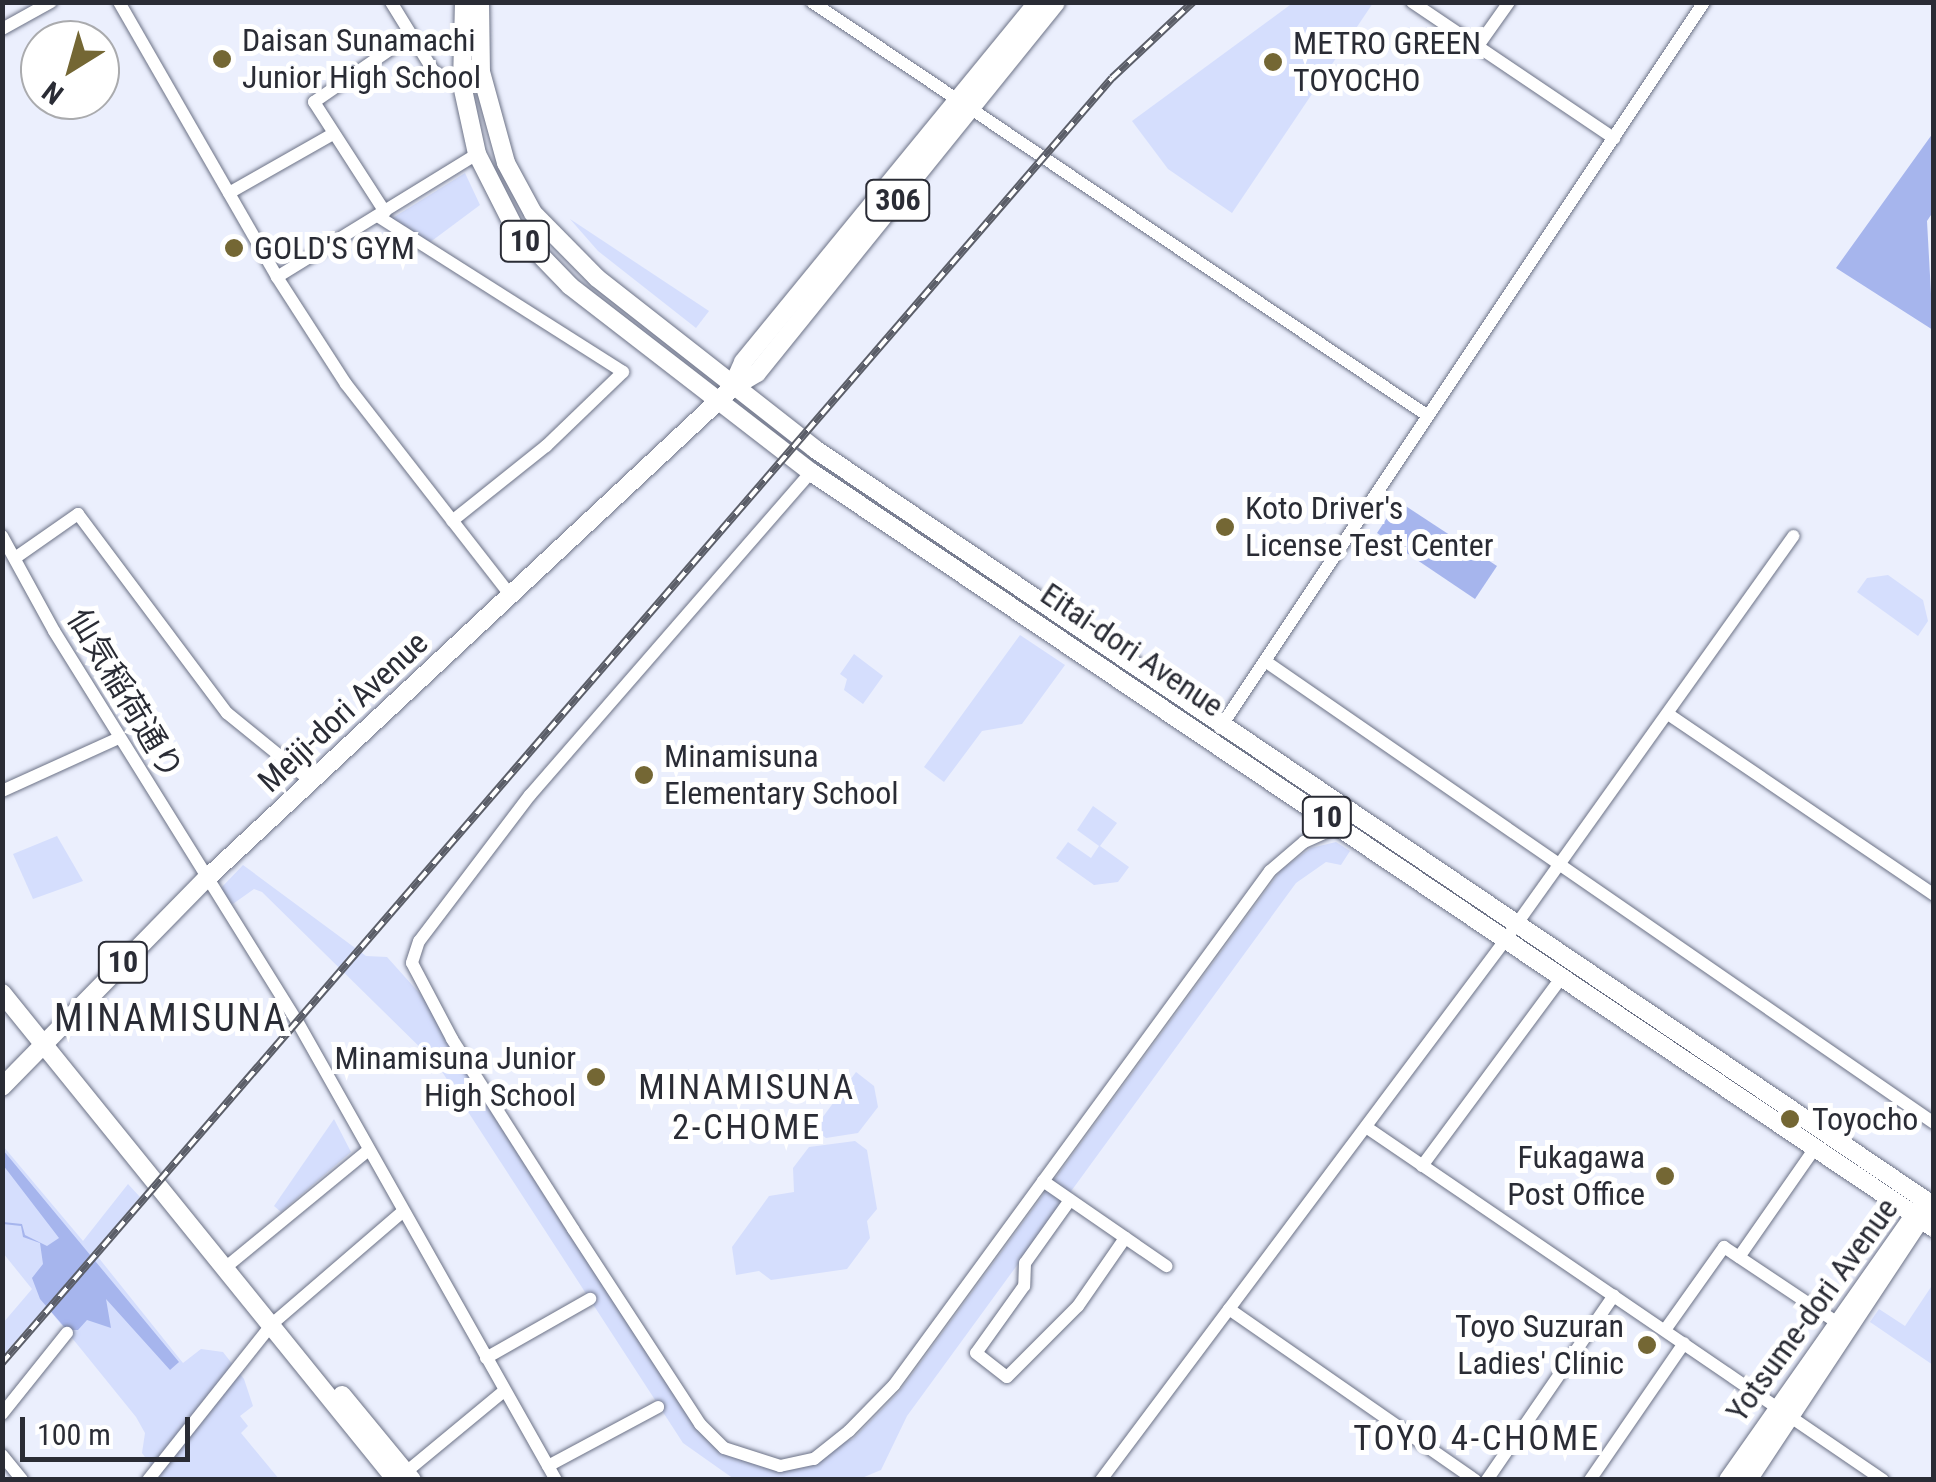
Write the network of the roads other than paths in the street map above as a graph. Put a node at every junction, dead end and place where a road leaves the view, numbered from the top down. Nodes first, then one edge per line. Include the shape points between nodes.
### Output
1 (51, 2) edge
2 (119, 2) edge
3 (390, 2) edge
4 (464, 2) edge
5 (480, 2) edge
6 (812, 2) edge
7 (1038, 2) edge
8 (1056, 2) edge
9 (1412, 2) edge
10 (1509, 2) edge
11 (1704, 2) edge
12 (2, 29) edge
13 (411, 35) junction
14 (1480, 43) junction
15 (462, 85) junction
16 (965, 106) junction
17 (331, 134) junction
18 (1614, 138) junction
19 (478, 154) junction
20 (229, 193) junction
21 (382, 214) junction
22 (276, 277) junction
23 (732, 388) junction
24 (717, 404) junction
25 (1428, 416) junction
26 (797, 463) junction
27 (452, 521) junction
28 (2, 536) edge
29 (1794, 536) dead end
30 (15, 558) junction
31 (512, 597) junction
32 (1264, 660) junction
33 (1668, 714) junction
34 (1217, 732) junction
35 (119, 738) junction
36 (312, 782) junction
37 (2, 792) edge
38 (1358, 817) junction
39 (1340, 825) junction
40 (1562, 863) junction
41 (205, 880) junction
42 (1934, 895) edge
43 (1512, 932) junction
44 (1562, 978) junction
45 (2, 993) edge
46 (42, 1045) junction
47 (2, 1087) edge
48 (1934, 1123) edge
49 (1366, 1127) junction
50 (1815, 1148) junction
51 (367, 1151) junction
52 (1422, 1166) junction
53 (1043, 1181) junction
54 (1070, 1200) junction
55 (1927, 1211) edge
56 (402, 1212) junction
57 (1125, 1238) junction
58 (1740, 1257) junction
59 (1166, 1266) dead end
60 (226, 1267) junction
61 (1614, 1296) junction
62 (590, 1298) dead end
63 (1229, 1309) junction
64 (1836, 1322) junction
65 (272, 1324) junction
66 (1665, 1330) junction
67 (67, 1334) dead end
68 (1684, 1343) junction
69 (486, 1358) junction
70 (504, 1390) junction
71 (658, 1407) dead end
72 (1784, 1412) junction
73 (2, 1414) edge
74 (2, 1455) edge
75 (548, 1466) junction
76 (404, 1477) edge
77 (22, 1480) edge
78 (148, 1480) edge
79 (556, 1480) edge
80 (1101, 1480) edge
81 (1475, 1480) edge
82 (1487, 1480) edge
83 (1590, 1480) edge
84 (1728, 1480) edge
85 (1748, 1480) edge
86 (1883, 1480) edge

1 - 12 street
2 - 20 street
3 - 13 street
4 - 15 main road, Eitai-dori Avenue / 10
5 - 23 main road, Eitai-dori Avenue / 10 via 485,95 506,163 533,213 585,268
6 - 16 street
7 - 16 main road, Meiji-dori Avenue / 306
8 - 16 main road, Meiji-dori Avenue / 306
9 - 14 street
10 - 14 street
11 - 18 street
13 - 15 street via 434,72
13 - 17 street via 318,94 314,110
14 - 18 street
15 - 19 main road, Eitai-dori Avenue / 10
16 - 23 main road, Meiji-dori Avenue / 306 via 743,362
16 - 25 street
17 - 20 street
17 - 21 street
18 - 25 street
19 - 21 street
19 - 24 main road, Eitai-dori Avenue / 10 via 504,213 537,255
20 - 22 street
21 - 22 street
21 - 27 street via 623,372 546,446
22 - 27 street via 346,384
23 - 24 main road, Meiji-dori Avenue / 10
23 - 34 main road, Eitai-dori Avenue / 10
24 - 26 main road, Eitai-dori Avenue / 10
24 - 31 main road, Meiji-dori Avenue / 10
25 - 32 street
26 - 34 main road, Eitai-dori Avenue / 10
26 - 53 street via 530,795 419,941 412,962 700,1424 724,1448 758,1464 814,1458 849,1431 894,1385
27 - 31 street
28 - 30 street, 仙気稲荷通り
29 - 33 street
30 - 35 street, 仙気稲荷通り
30 - 36 street via 78,514 227,713 258,745 281,750
31 - 36 main road, Meiji-dori Avenue / 10
32 - 34 street
32 - 40 street
33 - 40 street
33 - 42 street
34 - 38 main road, Eitai-dori Avenue / 10
34 - 39 main road, Eitai-dori Avenue / 10
35 - 37 street
35 - 41 street, 仙気稲荷通り
36 - 41 main road, Meiji-dori Avenue / 10
38 - 39 street
38 - 43 main road, Eitai-dori Avenue / 10
39 - 43 main road, Eitai-dori Avenue / 10
39 - 53 street via 1279,860
40 - 43 street
40 - 48 street
41 - 46 main road, Meiji-dori Avenue / 10
41 - 51 street, 仙気稲荷通り via 297,1021
43 - 44 main road, Eitai-dori Avenue / 10
43 - 49 street
43 - 55 main road, Eitai-dori Avenue / 10
44 - 50 main road, Eitai-dori Avenue / 10
44 - 52 street
45 - 46 main road
46 - 47 main road, Meiji-dori Avenue / 10
46 - 60 main road
49 - 52 street
49 - 63 street
50 - 55 main road, Eitai-dori Avenue / 10
50 - 58 street
51 - 56 street, 仙気稲荷通り
51 - 60 street
52 - 61 street
53 - 54 street
54 - 57 street
54 - 57 street via 1025,1263 1024,1286 976,1353 1007,1377 1078,1306
55 - 64 main road, Yotsume-dori Avenue
55 - 72 main road, Yotsume-dori Avenue
56 - 65 street
56 - 69 street, 仙気稲荷通り
57 - 59 street
58 - 64 street
58 - 66 street via 1719,1249
60 - 65 main road
61 - 66 street
61 - 82 street
62 - 69 street
63 - 80 street
63 - 81 street
64 - 72 main road, Yotsume-dori Avenue
65 - 76 main road
65 - 78 street
66 - 68 street
67 - 73 street
68 - 72 street
68 - 83 street
69 - 70 street, 仙気稲荷通り
70 - 75 street, 仙気稲荷通り
70 - 76 street
71 - 75 street
72 - 84 main road, Yotsume-dori Avenue
72 - 85 main road, Yotsume-dori Avenue
72 - 86 street
74 - 77 street
75 - 79 street, 仙気稲荷通り

